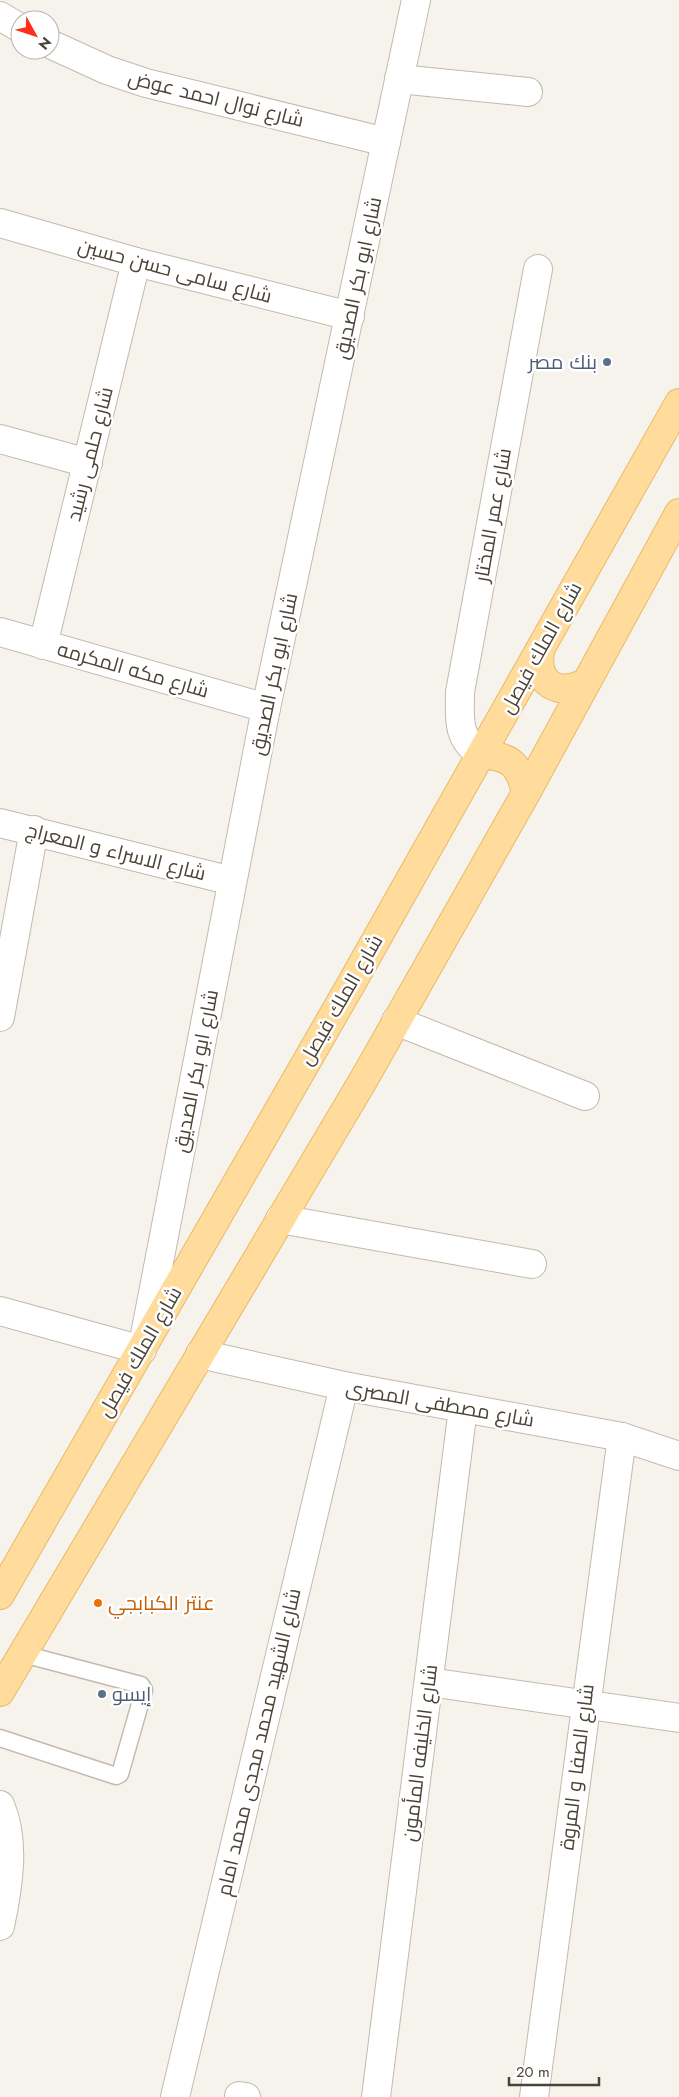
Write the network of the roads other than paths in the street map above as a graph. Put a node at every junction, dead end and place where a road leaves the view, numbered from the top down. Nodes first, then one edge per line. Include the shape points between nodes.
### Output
1 (1, 0) edge
2 (416, 0) edge
3 (0, 6) edge
4 (60, 49) edge
5 (399, 78) junction
6 (528, 92) dead end
7 (386, 142) junction
8 (0, 223) edge
9 (136, 262) junction
10 (538, 269) dead end
11 (350, 316) junction
12 (679, 403) edge
13 (0, 438) edge
14 (88, 463) junction
15 (679, 513) edge
16 (0, 632) edge
17 (44, 645) junction
18 (540, 651) junction
19 (585, 683) junction
20 (266, 708) junction
21 (480, 755) junction
22 (526, 793) junction
23 (0, 822) edge
24 (34, 830) junction
25 (232, 881) junction
26 (0, 1017) edge
27 (396, 1021) junction
28 (585, 1096) dead end
29 (280, 1219) junction
30 (532, 1264) dead end
31 (0, 1311) edge
32 (142, 1350) junction
33 (200, 1354) junction
34 (344, 1386) junction
35 (462, 1408) junction
36 (622, 1437) junction
37 (679, 1456) edge
38 (0, 1596) edge
39 (23, 1654) junction
40 (429, 1682) junction
41 (0, 1692) edge
42 (585, 1705) junction
43 (679, 1718) edge
44 (0, 1738) edge
45 (0, 1805) edge
46 (0, 1926) edge
47 (175, 2097) edge
48 (376, 2097) edge
49 (534, 2097) edge

1 - 3 street
2 - 5 street, شارع ابو بكر الصديق
4 - 7 street, شارع نوال احمد عوض via 146,83
5 - 6 street
5 - 7 street, شارع ابو بكر الصديق
7 - 11 street, شارع ابو بكر الصديق
8 - 9 street, شارع سامى حسن حسين
9 - 11 street, شارع سامى حسن حسين
9 - 14 street, شارع حلمى رشيد
10 - 21 street, شارع عمر المختار via 460,692 463,736 468,746
11 - 20 street, شارع ابو بكر الصديق
12 - 18 main road, شارع الملك فيصل
13 - 14 street
14 - 17 street, شارع حلمى رشيد
15 - 19 main road
16 - 17 street, شارع مكه المكرمه
17 - 20 street, شارع مكه المكرمه
18 - 19 main road via 538,664 542,676 550,684 561,689
18 - 21 main road, شارع الملك فيصل
19 - 22 main road
20 - 25 street, شارع ابو بكر الصديق
21 - 22 main road via 498,755 513,764 523,777
21 - 32 main road, شارع الملك فيصل
22 - 27 main road
23 - 24 street, شارع الاسراء و المعراج
24 - 25 street, شارع الاسراء و المعراج
24 - 26 street
25 - 32 street, شارع ابو بكر الصديق
27 - 28 street
27 - 29 main road
29 - 30 street
29 - 33 main road
31 - 32 street
32 - 38 main road, شارع الملك فيصل
33 - 34 street, شارع مصطفى المصرى
33 - 39 main road
34 - 35 street, شارع مصطفى المصرى
34 - 47 street, شارع الشهيد محمد مجدى محمد امام
35 - 36 street, شارع مصطفى المصرى
35 - 40 street, شارع الخليفه المأمون
36 - 37 street, شارع مصطفى المصرى
36 - 42 street, شارع الصفا و المروة
39 - 41 main road
39 - 44 lane via 141,1685 144,1690 120,1774 116,1776
40 - 42 street
40 - 48 street, شارع الخليفه المأمون
42 - 43 street
42 - 49 street, شارع الصفا و المروة
45 - 46 street via 9,1847 8,1888

